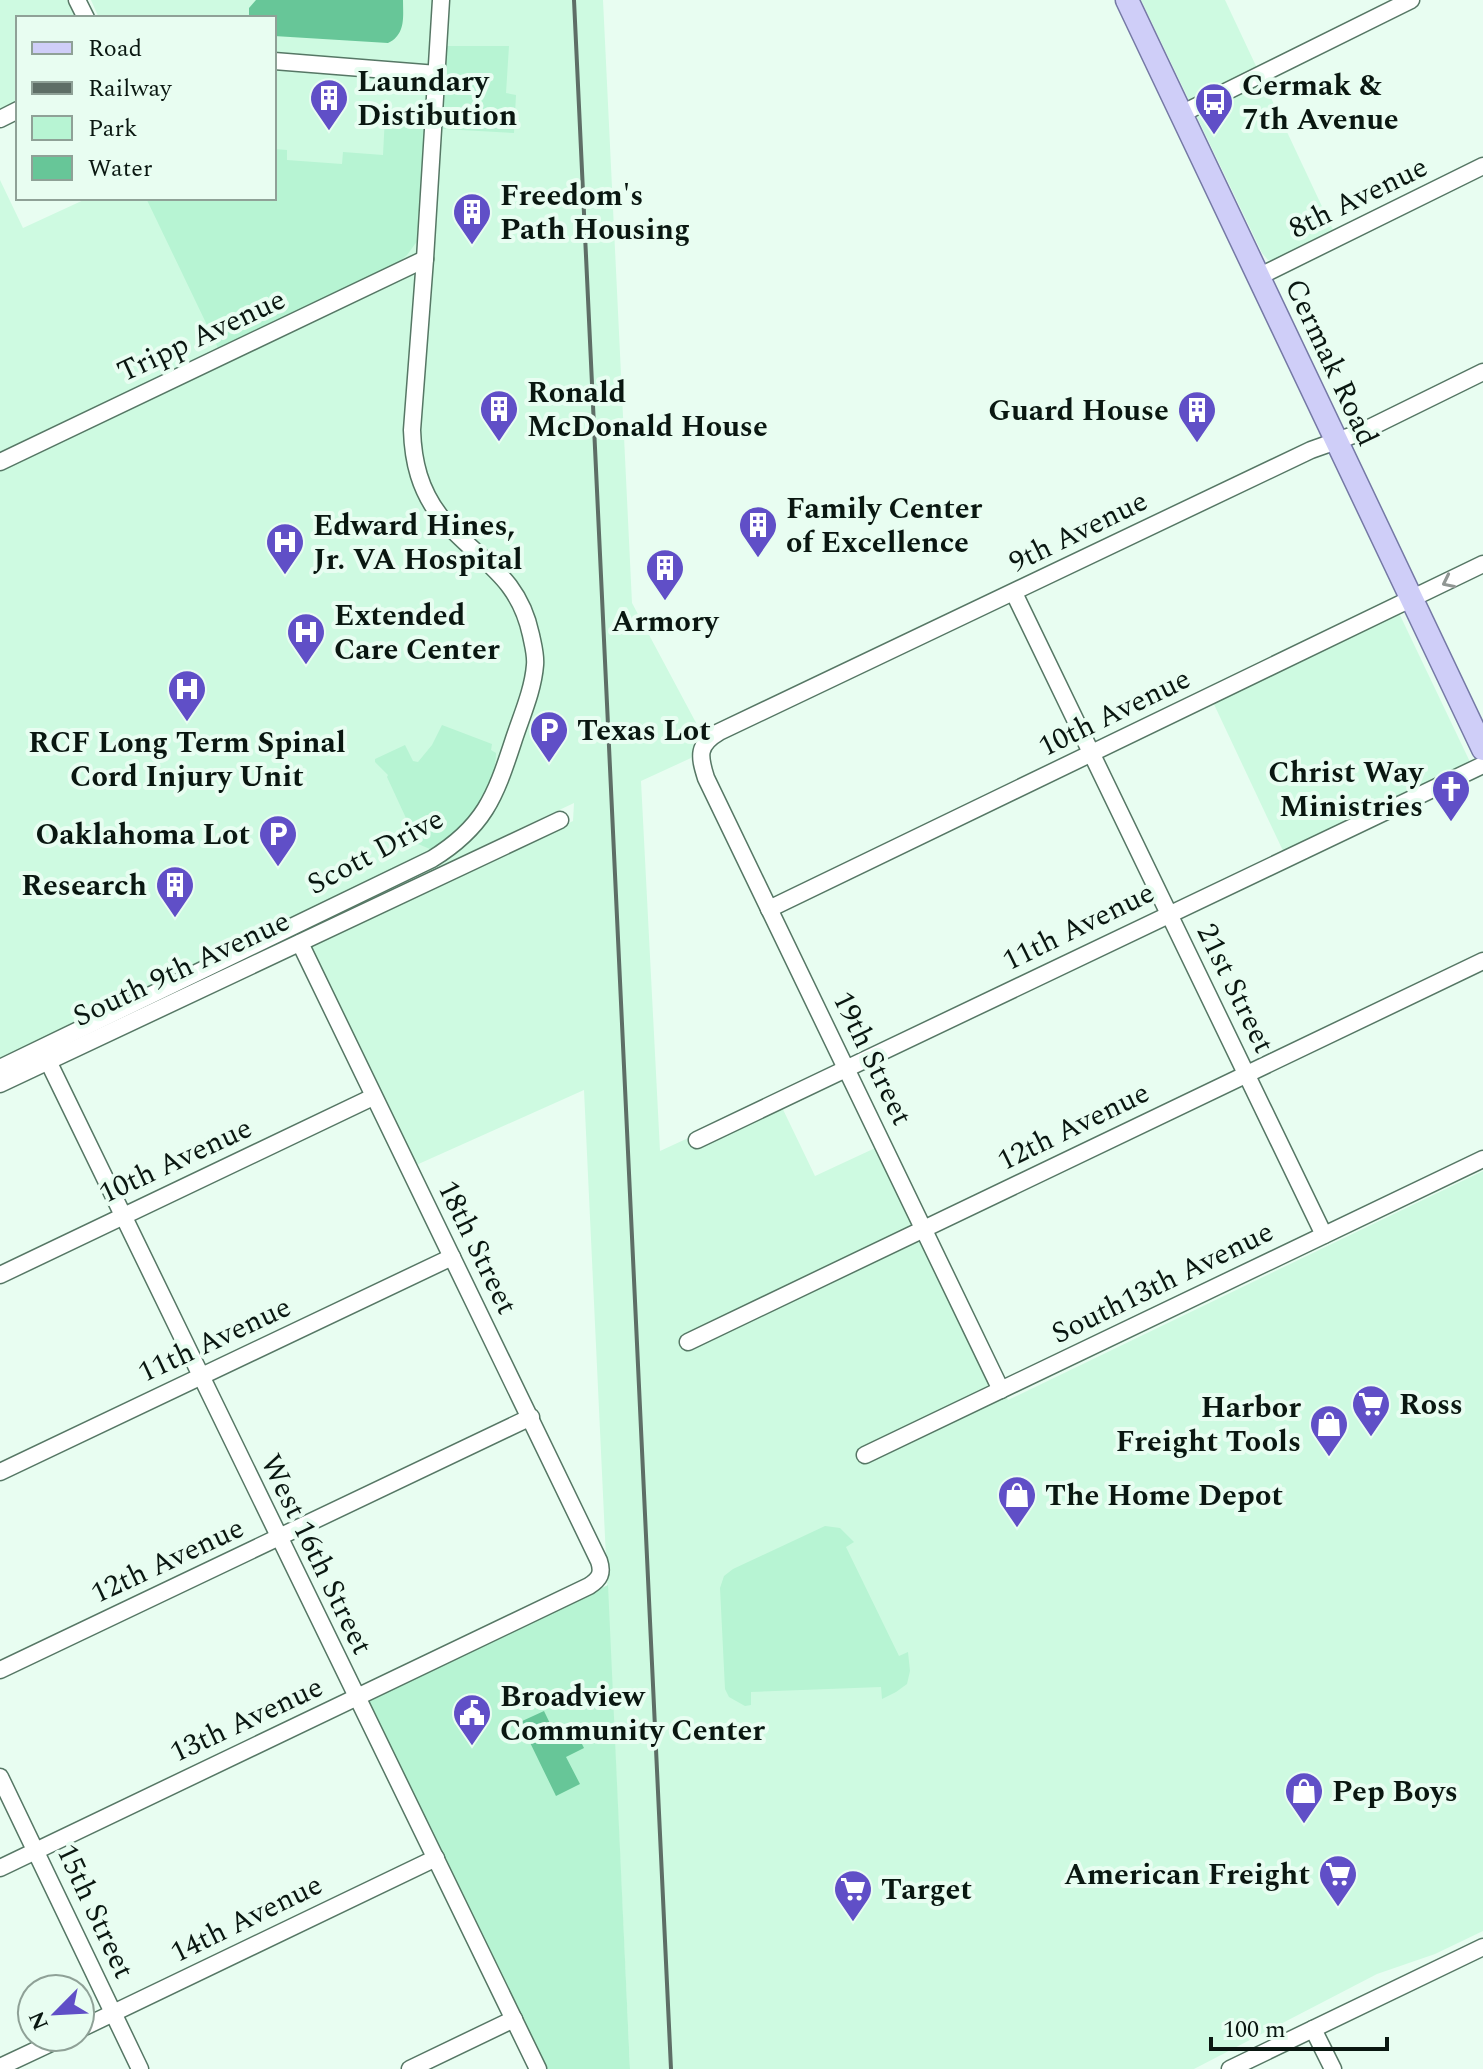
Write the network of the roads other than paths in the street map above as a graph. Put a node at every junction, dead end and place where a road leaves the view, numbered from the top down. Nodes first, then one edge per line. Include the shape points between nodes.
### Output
1 (441, 0) edge
2 (1127, 0) edge
3 (1411, 0) edge
4 (276, 61) edge
5 (437, 74) junction
6 (1181, 114) junction
7 (1483, 166) edge
8 (425, 259) junction
9 (1258, 277) junction
10 (1483, 372) edge
11 (1336, 441) junction
12 (0, 462) edge
13 (1483, 564) edge
14 (1014, 593) junction
15 (1412, 599) junction
16 (702, 748) joint
17 (1483, 749) edge
18 (1091, 754) junction
19 (1483, 765) edge
20 (560, 820) dead end
21 (769, 909) junction
22 (1168, 914) junction
23 (300, 943) junction
24 (1483, 961) edge
25 (48, 1061) junction
26 (0, 1068) edge
27 (847, 1068) junction
28 (1246, 1074) junction
29 (0, 1084) edge
30 (373, 1097) junction
31 (697, 1140) dead end
32 (1483, 1159) edge
33 (122, 1216) junction
34 (923, 1229) junction
35 (1324, 1235) junction
36 (452, 1257) junction
37 (0, 1275) edge
38 (688, 1342) dead end
39 (200, 1378) junction
40 (1001, 1390) junction
41 (531, 1417) junction
42 (865, 1455) dead end
43 (0, 1472) edge
44 (278, 1538) junction
45 (600, 1576) joint
46 (0, 1670) edge
47 (356, 1698) junction
48 (0, 1777) edge
49 (36, 1851) junction
50 (436, 1858) junction
51 (0, 1868) edge
52 (1483, 1947) edge
53 (113, 2013) junction
54 (514, 2019) junction
55 (96, 2021) edge
56 (1313, 2029) junction
57 (30, 2053) edge
58 (0, 2067) edge
59 (140, 2069) edge
60 (410, 2069) edge
61 (538, 2069) edge
62 (1230, 2069) edge
63 (1333, 2069) edge

1 - 5 street, Scott Drive
2 - 6 main road, Cermak Road
3 - 6 street
4 - 5 street
5 - 8 street, Scott Drive
6 - 9 main road, Cermak Road
7 - 9 street, 8th Avenue
8 - 12 street, Tripp Avenue
8 - 26 street, Scott Drive via 414,463 438,513 516,593 534,648 530,692 494,795 467,833 432,859
9 - 11 main road, Cermak Road
10 - 11 street, 9th Avenue
11 - 14 street, 9th Avenue
11 - 15 main road, Cermak Road
13 -> 15 street, 10th Avenue
14 - 16 street, 9th Avenue via 719,732
14 - 18 street, 21st Street
15 - 17 main road, Cermak Road
15 - 18 street, 10th Avenue
16 - 21 street, 19th Street via 706,778
18 - 21 street, 10th Avenue
18 - 22 street, 21st Street
19 - 22 street, 11th Avenue
20 - 23 street, South 9th Avenue
21 - 27 street, 19th Street
22 - 27 street, 11th Avenue
22 - 28 street, 21st Street
23 - 25 street, South 9th Avenue
23 - 30 street, 18th Street
24 - 28 street, 12th Avenue
25 - 29 street, South 9th Avenue
25 - 33 street, West 16th Street
27 - 31 street, 11th Avenue
27 - 34 street, 19th Street
28 - 34 street, 12th Avenue
28 - 35 street, 21st Street
30 - 33 street, 10th Avenue
30 - 36 street, 18th Street
32 - 35 street, South13th Avenue
33 - 37 street, 10th Avenue
33 - 39 street, West 16th Street
34 - 38 street, 12th Avenue
34 - 40 street, 19th Street
35 - 40 street, South13th Avenue
36 - 39 street, 11th Avenue
36 - 41 street, 18th Street
39 - 43 street, 11th Avenue
39 - 44 street, West 16th Street
40 - 42 street, South13th Avenue
41 - 44 street, 12th Avenue
41 - 45 street, 18th Street via 599,1561
44 - 46 street, 12th Avenue
44 - 47 street, West 16th Street
45 - 47 street, 13th Avenue via 589,1586
47 - 49 street, 13th Avenue
47 - 50 street, West 16th Street
48 - 49 street, 15th Street
49 - 51 street, 13th Avenue
49 - 53 street, 15th Street
50 - 53 street, 14th Avenue
50 - 54 street, West 16th Street
52 - 56 street
53 - 55 street, 14th Avenue
53 - 59 street, 15th Street
54 - 60 street
54 - 61 street, West 16th Street
56 - 62 street
56 - 63 street
57 - 58 street

